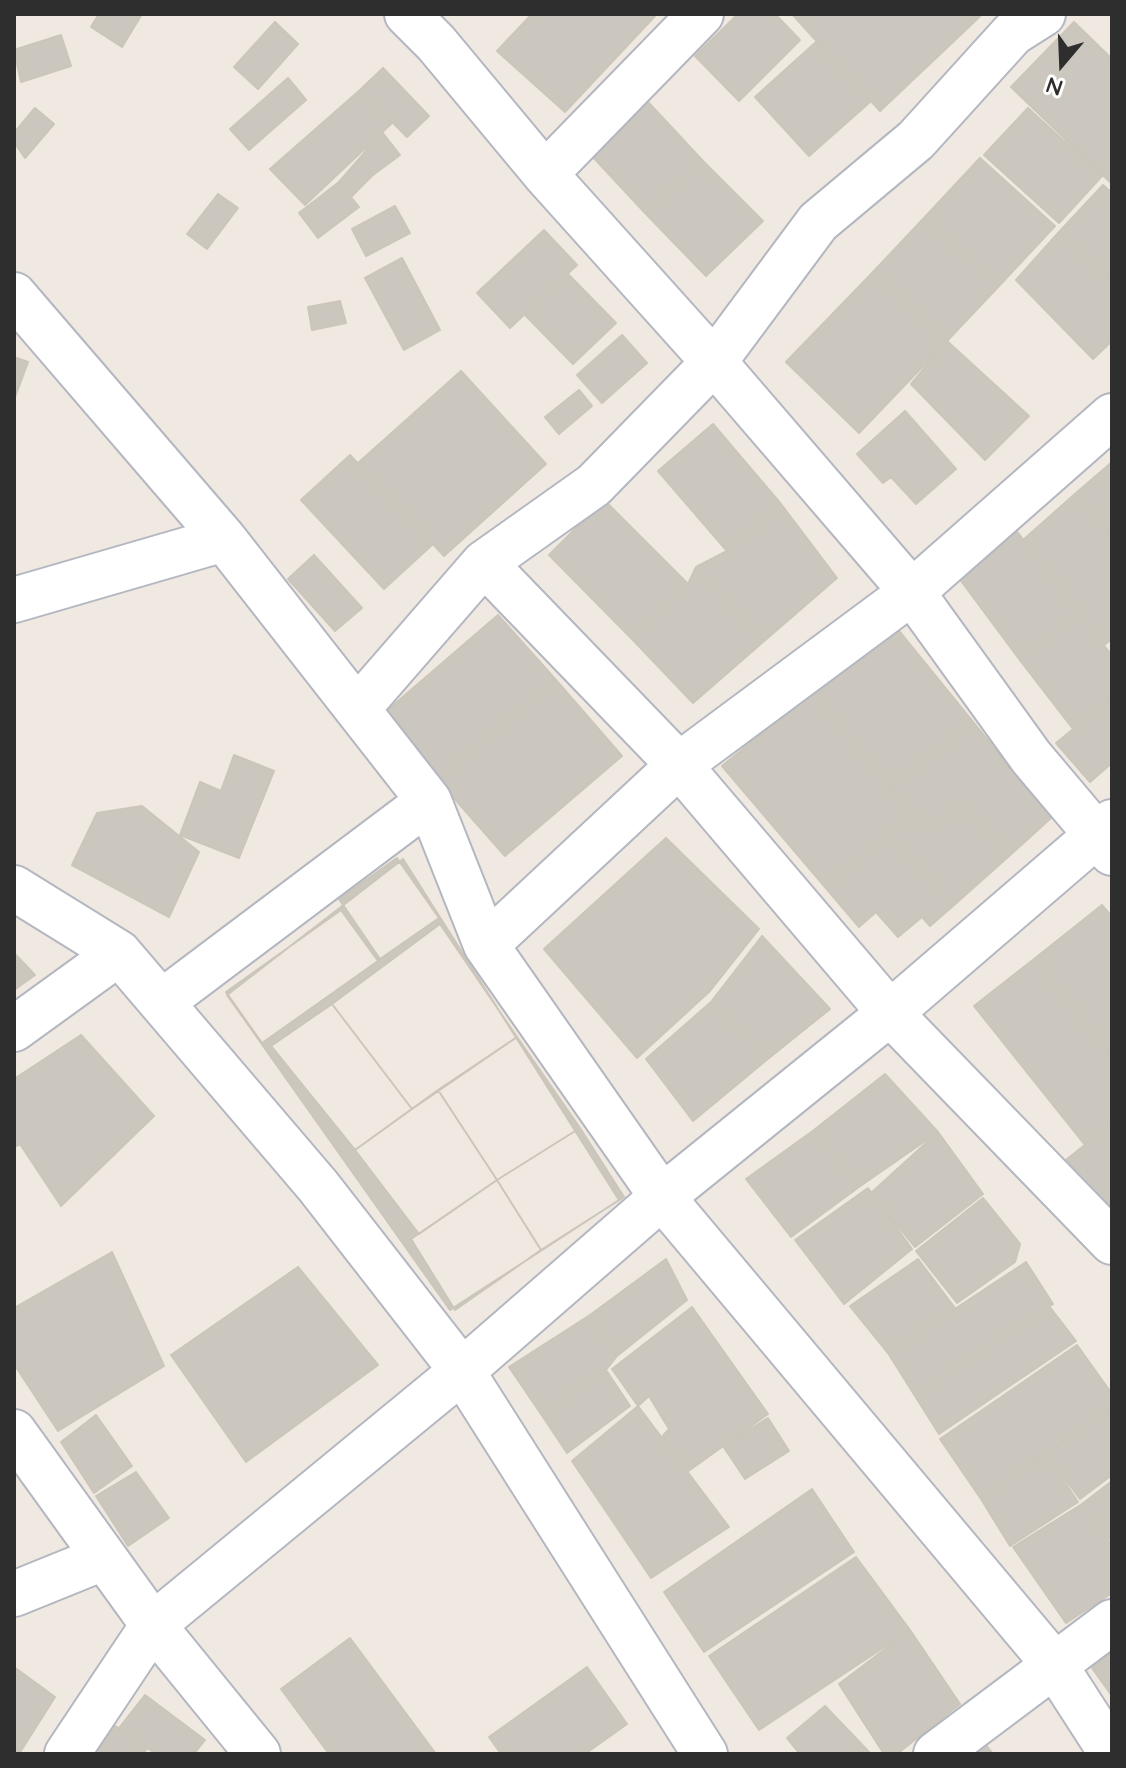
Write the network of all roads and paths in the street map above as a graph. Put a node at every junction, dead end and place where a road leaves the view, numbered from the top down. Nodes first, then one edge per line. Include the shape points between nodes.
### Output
1 (407, 14) edge
2 (701, 14) edge
3 (1043, 14) edge
4 (545, 174) junction
5 (14, 295) edge
6 (714, 362) junction
7 (1112, 416) edge
8 (224, 539) junction
9 (484, 563) junction
10 (912, 592) junction
11 (14, 600) edge
12 (358, 708) junction
13 (679, 765) junction
14 (429, 801) junction
15 (1106, 837) edge
16 (14, 888) edge
17 (486, 945) junction
18 (119, 953) junction
19 (163, 1001) junction
20 (890, 1013) junction
21 (14, 1029) edge
22 (662, 1197) junction
23 (1112, 1242) edge
24 (462, 1371) junction
25 (14, 1432) edge
26 (103, 1558) junction
27 (14, 1594) edge
28 (1112, 1622) edge
29 (153, 1625) junction
30 (1054, 1664) junction
31 (67, 1754) edge
32 (258, 1754) edge
33 (705, 1754) edge
34 (936, 1754) edge
35 (1112, 1754) edge

1 - 4 street
2 - 4 street
3 - 6 street via 1013,33 916,140 818,222
4 - 6 street
5 - 8 street
6 - 9 street via 594,485
6 - 10 street
7 - 10 street
8 - 11 street
8 - 12 street
9 - 12 street
9 - 13 street
10 - 13 street
10 - 15 street via 1031,757
12 - 14 street
13 - 17 street
13 - 20 street
14 - 17 street
14 - 19 street
15 - 20 street
16 - 18 street
17 - 22 street
18 - 19 street
18 - 21 street
19 - 24 street via 318,1186
20 - 22 street
20 - 23 street
22 - 24 street
22 - 30 street
24 - 29 street
24 - 33 street
25 - 26 street
26 - 27 street
26 - 29 street
28 - 30 street
29 - 31 street
29 - 32 street
30 - 34 street
30 - 35 street

